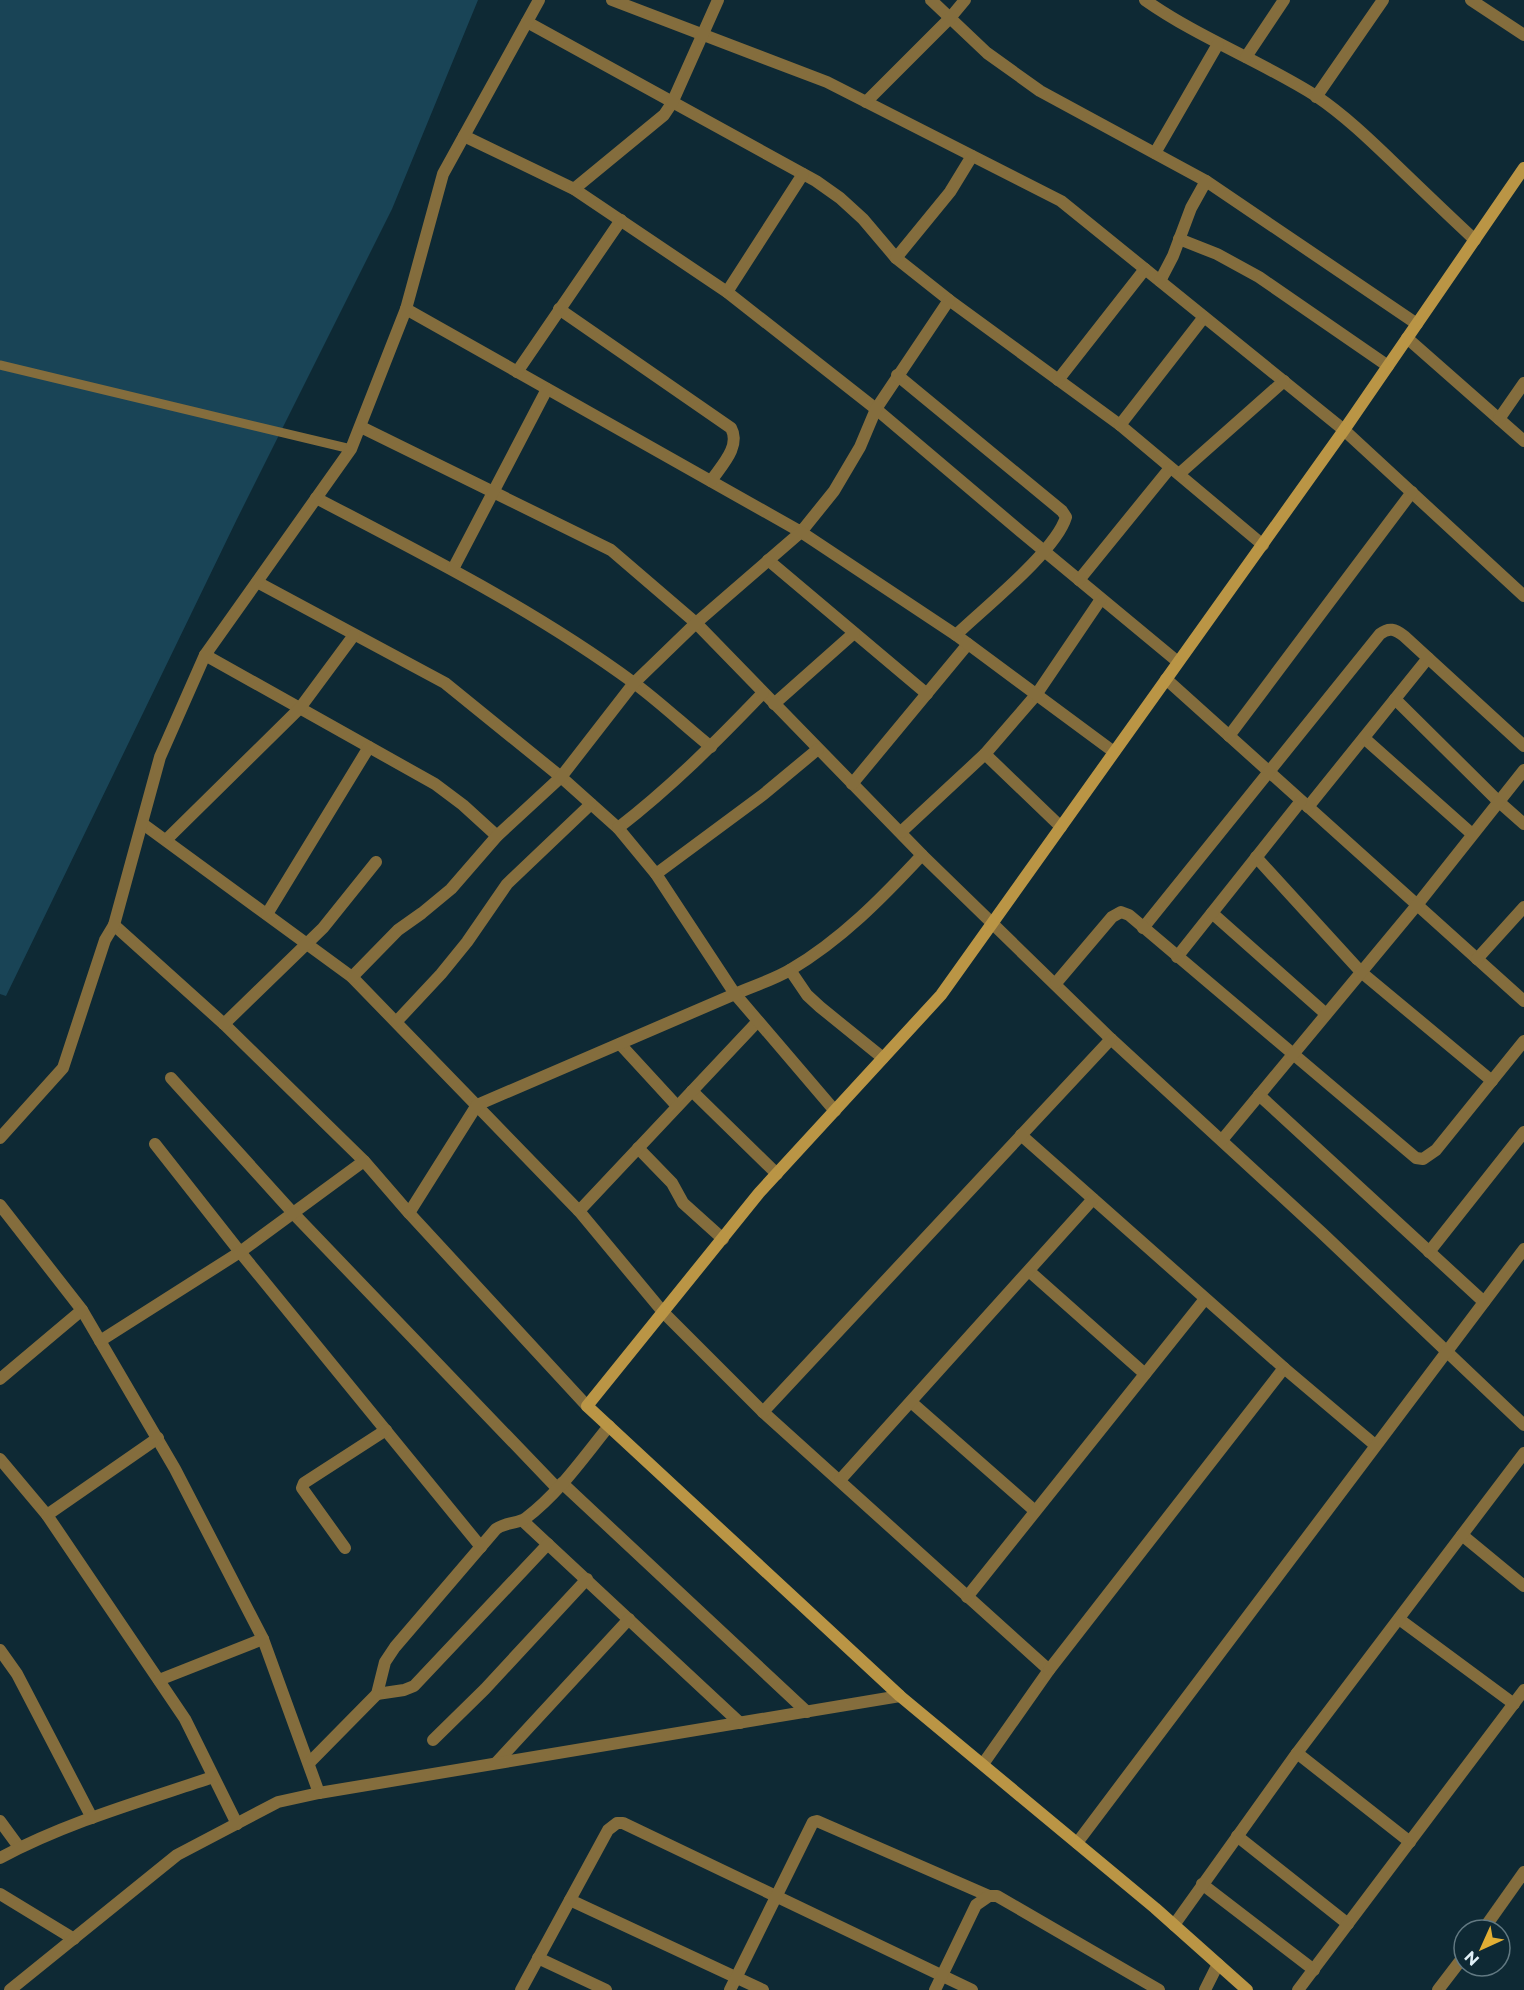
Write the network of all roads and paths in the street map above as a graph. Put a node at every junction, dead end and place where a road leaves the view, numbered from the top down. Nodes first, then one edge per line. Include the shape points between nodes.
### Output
1 (539, 0) edge
2 (612, 0) edge
3 (717, 0) edge
4 (931, 0) edge
5 (965, 0) edge
6 (1145, 0) edge
7 (1284, 0) edge
8 (1383, 0) edge
9 (1471, 0) edge
10 (950, 18) junction
11 (526, 22) junction
12 (701, 34) junction
13 (1524, 35) edge
14 (1218, 44) junction
15 (1246, 57) junction
16 (1316, 97) junction
17 (866, 102) junction
18 (672, 103) junction
19 (464, 136) junction
20 (1155, 153) junction
21 (972, 156) junction
22 (1524, 168) edge
23 (803, 174) junction
24 (1206, 181) junction
25 (574, 189) junction
26 (621, 220) junction
27 (1179, 238) junction
28 (1475, 240) junction
29 (896, 258) junction
30 (1145, 269) junction
31 (1160, 281) junction
32 (727, 292) junction
33 (949, 300) junction
34 (406, 309) junction
35 (559, 309) junction
36 (1204, 317) junction
37 (1417, 324) junction
38 (1407, 338) junction
39 (0, 365) edge
40 (1388, 366) junction
41 (517, 372) junction
42 (897, 375) junction
43 (1058, 380) junction
44 (1284, 381) junction
45 (1524, 383) edge
46 (547, 389) junction
47 (876, 409) junction
48 (1499, 419) junction
49 (1120, 425) junction
50 (361, 427) junction
51 (1344, 430) junction
52 (1524, 441) edge
53 (351, 449) junction
54 (1174, 471) junction
55 (711, 481) junction
56 (493, 492) junction
57 (1412, 492) junction
58 (316, 498) junction
59 (801, 532) junction
60 (1263, 545) junction
61 (1045, 552) junction
62 (768, 560) junction
63 (453, 569) junction
64 (1079, 580) junction
65 (257, 582) junction
66 (1523, 593) edge
67 (1101, 599) junction
68 (696, 623) junction
69 (854, 633) junction
70 (354, 635) junction
71 (956, 635) junction
72 (968, 644) junction
73 (205, 655) junction
74 (1428, 658) junction
75 (1178, 663) junction
76 (1166, 679) junction
77 (634, 683) junction
78 (763, 693) junction
79 (927, 694) junction
80 (1036, 694) junction
81 (1395, 699) junction
82 (774, 704) junction
83 (300, 708) junction
84 (1229, 736) junction
85 (1364, 738) junction
86 (1524, 746) edge
87 (369, 747) junction
88 (711, 747) junction
89 (818, 749) junction
90 (1114, 752) junction
91 (985, 754) junction
92 (1524, 770) edge
93 (1269, 771) junction
94 (561, 777) junction
95 (852, 784) junction
96 (1498, 801) junction
97 (591, 804) junction
98 (1305, 804) junction
99 (143, 824) junction
100 (1524, 824) edge
101 (1061, 827) junction
102 (618, 828) junction
103 (901, 832) junction
104 (1472, 834) junction
105 (497, 836) junction
106 (166, 840) junction
107 (922, 855) junction
108 (1257, 857) junction
109 (376, 862) dead end
110 (656, 874) junction
111 (1417, 904) junction
112 (1524, 906) edge
113 (1212, 913) junction
114 (267, 914) junction
115 (993, 923) junction
116 (114, 925) junction
117 (1143, 928) junction
118 (306, 943) junction
119 (1177, 957) junction
120 (1477, 959) junction
121 (790, 970) junction
122 (1361, 972) junction
123 (352, 977) junction
124 (1056, 983) junction
125 (735, 994) junction
126 (1524, 1001) edge
127 (1326, 1014) junction
128 (397, 1021) junction
129 (758, 1021) junction
130 (224, 1024) junction
131 (1110, 1039) junction
132 (1524, 1041) edge
133 (620, 1044) junction
134 (1293, 1054) junction
135 (884, 1058) junction
136 (171, 1078) dead end
137 (1492, 1081) junction
138 (692, 1091) junction
139 (1259, 1095) junction
140 (477, 1106) junction
141 (677, 1106) junction
142 (835, 1111) junction
143 (1524, 1132) edge
144 (1021, 1135) junction
145 (0, 1138) edge
146 (1222, 1140) junction
147 (155, 1144) dead end
148 (638, 1148) junction
149 (364, 1161) junction
150 (777, 1174) junction
151 (1093, 1199) junction
152 (0, 1205) edge
153 (579, 1211) junction
154 (293, 1213) junction
155 (409, 1213) junction
156 (723, 1239) junction
157 (1524, 1249) edge
158 (240, 1252) junction
159 (1430, 1252) junction
160 (1029, 1271) junction
161 (1205, 1299) junction
162 (1484, 1302) junction
163 (82, 1310) junction
164 (663, 1312) junction
165 (100, 1341) junction
166 (1448, 1351) junction
167 (1284, 1368) junction
168 (1145, 1374) junction
169 (0, 1379) edge
170 (911, 1402) junction
171 (587, 1406) junction
172 (763, 1412) junction
173 (1523, 1421) edge
174 (609, 1426) junction
175 (386, 1430) junction
176 (158, 1438) junction
177 (1375, 1445) junction
178 (1524, 1453) edge
179 (0, 1459) edge
180 (840, 1480) junction
181 (560, 1486) junction
182 (1035, 1511) junction
183 (46, 1515) junction
184 (524, 1521) junction
185 (1462, 1536) junction
186 (548, 1544) junction
187 (481, 1546) junction
188 (345, 1548) dead end
189 (587, 1579) junction
190 (1524, 1586) edge
191 (967, 1596) junction
192 (629, 1619) junction
193 (1400, 1619) junction
194 (262, 1639) junction
195 (0, 1650) edge
196 (1049, 1670) junction
197 (159, 1680) junction
198 (1524, 1690) edge
199 (377, 1694) junction
200 (900, 1696) junction
201 (1514, 1704) junction
202 (807, 1712) junction
203 (740, 1723) junction
204 (433, 1740) dead end
205 (1297, 1753) junction
206 (309, 1763) junction
207 (496, 1763) junction
208 (983, 1764) junction
209 (213, 1777) junction
210 (319, 1793) junction
211 (93, 1818) junction
212 (0, 1821) edge
213 (237, 1824) junction
214 (1237, 1836) junction
215 (1410, 1842) junction
216 (1077, 1843) junction
217 (19, 1848) junction
218 (0, 1858) edge
219 (1524, 1872) edge
220 (1202, 1884) junction
221 (0, 1894) edge
222 (989, 1896) junction
223 (775, 1897) junction
224 (570, 1900) junction
225 (1491, 1918) edge
226 (1348, 1924) junction
227 (1174, 1925) junction
228 (74, 1939) junction
229 (538, 1958) junction
230 (1218, 1964) junction
231 (1314, 1970) junction
232 (1452, 1972) edge
233 (942, 1975) junction
234 (736, 1977) junction
235 (10, 1990) edge
236 (521, 1990) edge
237 (606, 1990) edge
238 (730, 1990) edge
239 (763, 1990) edge
240 (935, 1990) edge
241 (972, 1990) edge
242 (1159, 1990) edge
243 (1205, 1990) edge
244 (1247, 1990) edge
245 (1298, 1990) edge
246 (1438, 1990) edge

1 - 11 street
2 - 12 street
3 - 12 street
4 - 10 street
5 - 10 street
6 - 14 street
7 - 15 street
8 - 16 street
9 - 13 street
10 - 17 street
10 - 20 street via 987,53 1040,91
11 - 18 street
11 - 19 street
12 - 17 street via 828,82
12 - 18 street
14 - 15 street
14 - 20 street
15 - 16 street
16 - 28 street via 1346,118
17 - 21 street
18 - 23 street
18 - 25 street via 654,125
19 - 25 street
19 - 34 street via 443,174
20 - 24 street
21 - 29 street via 950,192
21 - 30 street via 1060,201
22 - 28 street
23 - 29 street via 840,198
23 - 32 street
24 - 27 street
24 - 37 street
25 - 26 street
26 - 32 street
26 - 35 street
27 - 31 street
27 - 40 street via 1259,277
28 - 37 street
29 - 33 street
30 - 31 street
30 - 43 street
31 - 36 street
32 - 47 street
33 - 42 street
33 - 43 street
34 - 41 street
34 - 50 street
35 - 41 street
35 - 55 street via 731,428 735,444
36 - 44 street
36 - 49 street
37 - 38 street
38 - 40 street
38 - 48 street
39 - 53 lane
40 - 51 street
41 - 46 street
42 - 47 street
42 - 61 street via 1062,511 1066,517 1064,524
43 - 49 street
44 - 51 street
44 - 54 street
45 - 48 street
46 - 55 street
46 - 56 street
47 - 59 street via 860,447 834,491
47 - 61 street
48 - 52 street
49 - 54 street
50 - 53 street
50 - 56 street
51 - 57 street
51 - 60 street
53 - 58 street
54 - 60 street
54 - 64 street
55 - 59 street
56 - 63 street
56 - 68 street via 611,550
57 - 66 street
57 - 84 street
58 - 63 street
58 - 65 street
59 - 62 street
59 - 71 street
60 - 75 street
61 - 64 street
61 - 71 street
62 - 68 street
62 - 69 street
63 - 77 street
64 - 67 street
65 - 70 street
65 - 73 street
67 - 75 street
67 - 80 street
68 - 77 street
68 - 78 street
69 - 79 street
69 - 82 street
70 - 83 street
70 - 94 street via 445,683
71 - 72 street
72 - 79 street
72 - 80 street
73 - 83 street
73 - 99 street via 160,757
74 - 81 street
74 - 86 street
74 - 93 street via 1396,630 1387,629
75 - 76 street
76 - 84 street
76 - 90 street
77 - 88 street
77 - 94 street
78 - 82 street
78 - 88 street
79 - 95 street
80 - 90 street
80 - 91 street
81 - 85 street
81 - 96 street
82 - 89 street
83 - 87 street
83 - 106 street
84 - 93 street
85 - 98 street
85 - 104 street
87 - 105 street via 435,784
87 - 114 street
88 - 102 street
89 - 95 street
89 - 110 street
90 - 101 street
91 - 101 street
91 - 103 street
92 - 96 street
93 - 98 street
93 - 117 street
94 - 97 street
94 - 105 street
95 - 103 street
96 - 100 street
96 - 104 street
97 - 102 street
97 - 128 street via 507,884 467,942
98 - 108 street
98 - 111 street
99 - 106 street
99 - 116 street
101 - 115 street
102 - 110 street
103 - 107 street
104 - 111 street
105 - 123 street via 450,889 398,930
106 - 114 street
107 - 115 street
107 - 121 street via 875,905
108 - 113 street
108 - 122 street
109 - 118 street via 335,915
110 - 125 street
111 - 120 street
111 - 122 street
112 - 120 street
113 - 119 street
113 - 127 street
114 - 118 street
115 - 124 street
115 - 135 street via 941,995
116 - 130 street
116 - 145 street via 105,940 63,1068
117 - 119 street
117 - 124 street via 1129,915 1117,913
118 - 123 street
118 - 130 street
119 - 134 street
120 - 126 street
121 - 125 street
121 - 135 street via 807,995
122 - 127 street
122 - 137 street
123 - 128 street
124 - 131 street
125 - 129 street
125 - 133 street
127 - 134 street
128 - 140 street
129 - 138 street
129 - 142 street
130 - 149 street
131 - 144 street
131 - 146 street
132 - 137 street
133 - 140 street
133 - 141 street
134 - 137 street via 1416,1158 1423,1159 1436,1150
134 - 139 street
135 - 142 street
136 - 154 street
138 - 141 street
138 - 150 street
139 - 146 street
139 - 159 street
140 - 153 street
140 - 155 street
141 - 148 street
142 - 150 street
143 - 159 street
144 - 151 street
144 - 172 street
146 - 166 street
147 - 158 street
148 - 153 street
148 - 156 street via 672,1183 683,1203
149 - 154 street
149 - 155 street
150 - 156 street
151 - 160 street
151 - 161 street
152 - 163 street
153 - 164 street
154 - 158 street
154 - 181 street
155 - 171 street
156 - 164 street
157 - 162 street
158 - 165 street
158 - 175 street
159 - 162 street
160 - 168 street
160 - 170 street
161 - 167 street
161 - 168 street
162 - 166 street
163 - 165 street
163 - 169 street
164 - 171 street
164 - 172 street
165 - 176 street
166 - 173 street
166 - 177 street
167 - 177 street
167 - 196 street
168 - 182 street
170 - 180 street
170 - 182 street
171 - 174 street
172 - 180 street
174 - 181 street
174 - 200 street
175 - 187 street
175 - 188 street via 302,1488
176 - 183 street
176 - 194 street
177 - 216 street
178 - 185 street
179 - 183 street
180 - 191 street
181 - 184 street
181 - 202 street
182 - 191 street
183 - 197 street
184 - 186 street
184 - 187 street via 504,1524
185 - 190 street
185 - 193 street
186 - 189 street
186 - 199 street via 414,1686
187 - 199 street via 395,1647 385,1662
189 - 192 street
189 - 204 street
191 - 196 street
192 - 203 street
192 - 207 street
193 - 201 street
193 - 205 street
194 - 197 street
194 - 206 street
195 - 211 street via 17,1674
196 - 208 street
197 - 209 street via 185,1719
198 - 201 street
199 - 206 street
200 - 202 street
200 - 208 street
201 - 215 street
202 - 203 street
203 - 207 street
205 - 214 street
205 - 215 street
206 - 210 street
207 - 210 street
208 - 216 street
209 - 211 street
209 - 213 street
210 - 213 street via 278,1802
211 - 217 street
212 - 217 street
213 - 228 street via 177,1856
214 - 220 street
214 - 226 street
215 - 226 street
216 - 227 street
217 - 218 street
219 - 225 street
220 - 227 street
220 - 231 street
221 - 228 street
222 - 223 street via 817,1821 811,1825
222 - 233 street via 976,1905
222 - 242 street via 997,1896
223 - 224 street via 617,1823 608,1830
223 - 233 street
223 - 234 street
224 - 229 street
224 - 234 street
226 - 231 street
227 - 230 street
228 - 235 street
229 - 236 street
229 - 237 street
230 - 243 street
230 - 244 street
231 - 245 street
232 - 246 street
233 - 240 street
233 - 241 street
234 - 238 street
234 - 239 street

